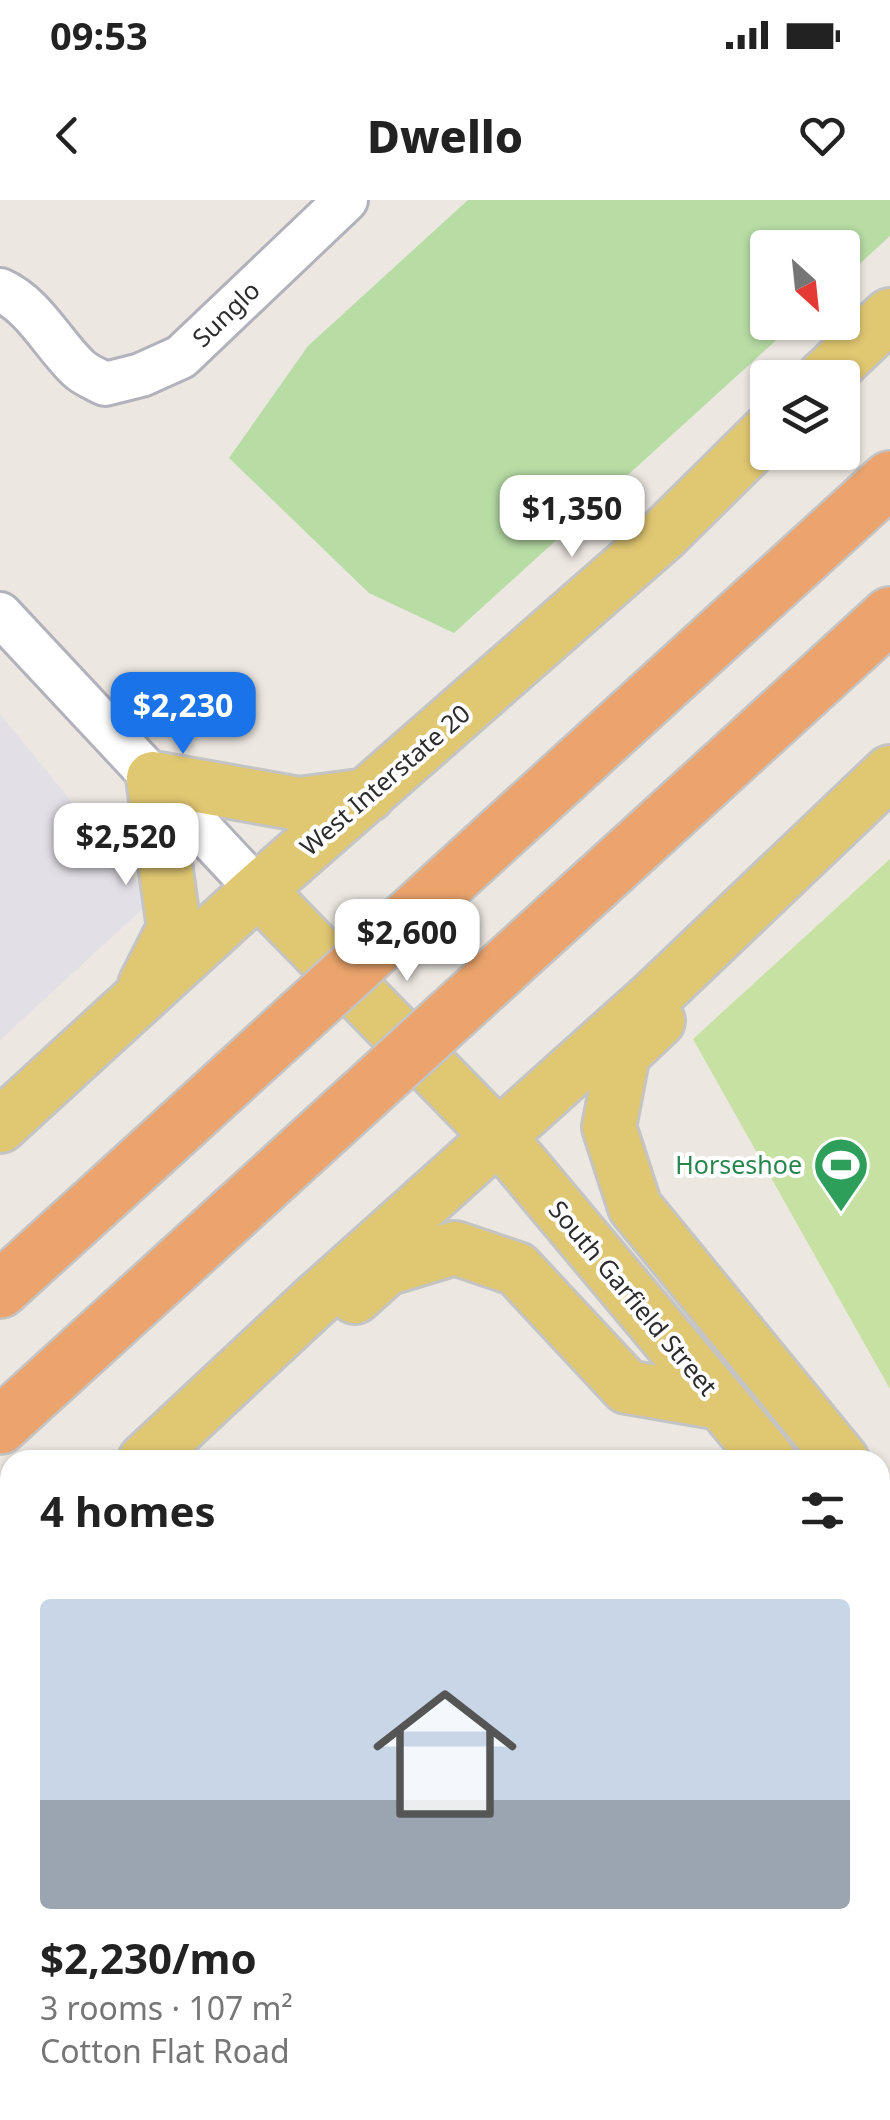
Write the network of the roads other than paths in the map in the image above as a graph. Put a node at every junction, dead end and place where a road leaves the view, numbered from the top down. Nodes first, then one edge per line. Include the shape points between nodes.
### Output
1 (346, 200) edge
2 (0, 290) edge
3 (890, 315) edge
4 (842, 360) edge
5 (750, 448) edge
6 (890, 479) edge
7 (0, 614) edge
8 (890, 615) edge
9 (890, 772) edge
10 (153, 778) junction
11 (368, 795) junction
12 (790, 868) junction
13 (258, 890) junction
14 (135, 1004) junction
15 (0, 1126) edge
16 (498, 1136) junction
17 (0, 1290) edge
18 (720, 1404) junction
19 (0, 1426) edge
20 (157, 1450) edge
21 (181, 1450) edge
22 (760, 1450) edge
23 (834, 1450) edge

1 - 2 street, Sunglo via 181,357 105,384 80,371 48,331
3 - 4 main road
5 - 11 main road, West Interstate 20 via 664,534
6 - 17 highway, bridge
7 - 10 street
8 - 19 highway, bridge
9 - 12 main road
10 - 11 main road via 298,804
10 - 13 street
10 - 14 main road via 174,928
11 - 13 main road, West Interstate 20
12 - 16 main road
12 - 23 main road via 778,909 623,1054 609,1127 634,1206
13 - 14 main road, West Interstate 20
13 - 16 main road, South Garfield Street
14 - 15 main road, West Interstate 20
16 - 18 main road, South Garfield Street
16 - 20 main road
18 - 21 main road via 627,1387 517,1269 455,1248 386,1270
18 - 22 main road, South Garfield Street

